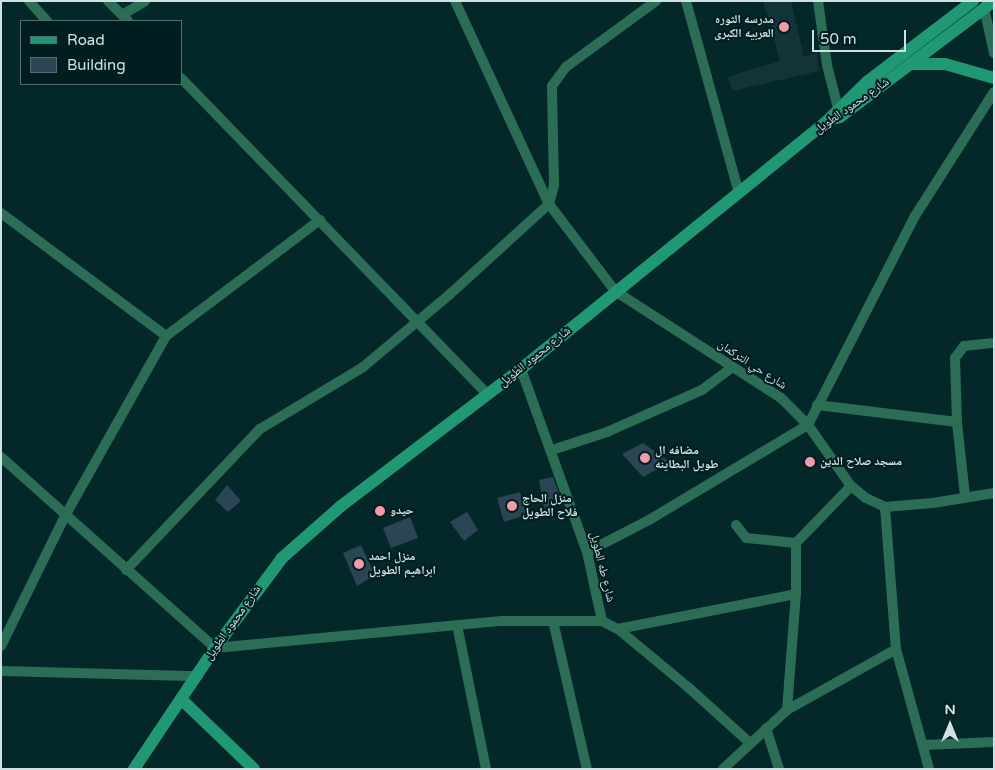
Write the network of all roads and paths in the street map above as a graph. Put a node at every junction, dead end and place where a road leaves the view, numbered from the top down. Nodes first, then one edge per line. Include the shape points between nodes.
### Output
1 (28, 1) edge
2 (108, 1) edge
3 (145, 1) edge
4 (455, 1) edge
5 (656, 1) edge
6 (686, 1) edge
7 (818, 1) edge
8 (984, 3) edge
9 (125, 18) edge
10 (47, 20) edge
11 (994, 53) edge
12 (911, 64) junction
13 (994, 78) edge
14 (182, 79) edge
15 (994, 92) edge
16 (835, 115) junction
17 (739, 194) junction
18 (549, 204) junction
19 (1, 213) edge
20 (320, 220) junction
21 (615, 291) junction
22 (418, 322) junction
23 (166, 336) junction
24 (994, 343) edge
25 (732, 367) junction
26 (522, 369) junction
27 (488, 395) junction
28 (817, 405) junction
29 (957, 422) junction
30 (808, 424) junction
31 (552, 450) junction
32 (1, 458) edge
33 (851, 486) junction
34 (994, 493) edge
35 (965, 496) junction
36 (885, 507) junction
37 (65, 516) junction
38 (736, 525) dead end
39 (796, 543) junction
40 (587, 552) junction
41 (126, 570) junction
42 (796, 594) junction
43 (602, 621) junction
44 (553, 622) junction
45 (457, 626) junction
46 (618, 629) junction
47 (1, 646) edge
48 (215, 648) junction
49 (896, 649) junction
50 (1, 671) edge
51 (198, 676) junction
52 (181, 699) junction
53 (787, 710) junction
54 (766, 728) junction
55 (749, 742) junction
56 (994, 742) edge
57 (923, 745) junction
58 (134, 769) edge
59 (254, 769) edge
60 (486, 769) edge
61 (587, 769) edge
62 (723, 769) edge
63 (779, 769) edge
64 (928, 769) edge

1 - 10 street
2 - 9 street
3 - 9 street
4 - 18 street, شارع حي التركمان
5 - 18 street via 577,57 557,76 550,96 554,185
6 - 17 street
7 - 16 street
8 - 11 street
8 - 12 street, شارع محمود الطويل
8 - 16 street via 893,60
12 - 13 street via 953,66
12 - 16 street, شارع محمود الطويل
14 - 20 street
15 - 28 street via 915,216
16 - 17 street, شارع محمود الطويل
17 - 21 street, شارع محمود الطويل
18 - 21 street, شارع حي التركمان
18 - 22 street
19 - 23 street
20 - 22 street
20 - 23 street
21 - 25 street, شارع حي التركمان
21 - 26 street, شارع محمود الطويل
22 - 27 street
22 - 41 street via 363,367 267,423
23 - 37 street
24 - 29 street via 964,346 957,352
25 - 30 street, شارع حي التركمان via 781,398
25 - 31 street via 702,390 606,432
26 - 27 street, شارع محمود الطويل
26 - 31 street, شارع طه الطويل
27 - 48 street, شارع محمود الطويل via 342,506 282,558
28 - 29 street
28 - 30 street
29 - 35 street
30 - 33 street, شارع حي التركمان
30 - 40 street via 649,520
31 - 40 street, شارع طه الطويل
32 - 37 street
33 - 36 street, شارع حي التركمان
33 - 39 street
34 - 35 street
35 - 36 street
36 - 49 street
37 - 41 street
37 - 47 street
38 - 39 street via 746,538
39 - 42 street
40 - 43 street, شارع طه الطويل
41 - 48 street
42 - 46 street
42 - 53 street
43 - 44 street
43 - 46 street, شارع طه الطويل
44 - 45 street via 502,621
44 - 61 street
45 - 48 street
45 - 60 street
46 - 55 street, شارع طه الطويل
48 - 51 street, شارع محمود الطويل
49 - 53 street
49 - 57 street
50 - 51 street
51 - 52 street, شارع محمود الطويل
52 - 58 street, شارع محمود الطويل
52 - 59 street
53 - 54 street
54 - 55 street
54 - 63 street
55 - 62 street
56 - 57 street
57 - 64 street

